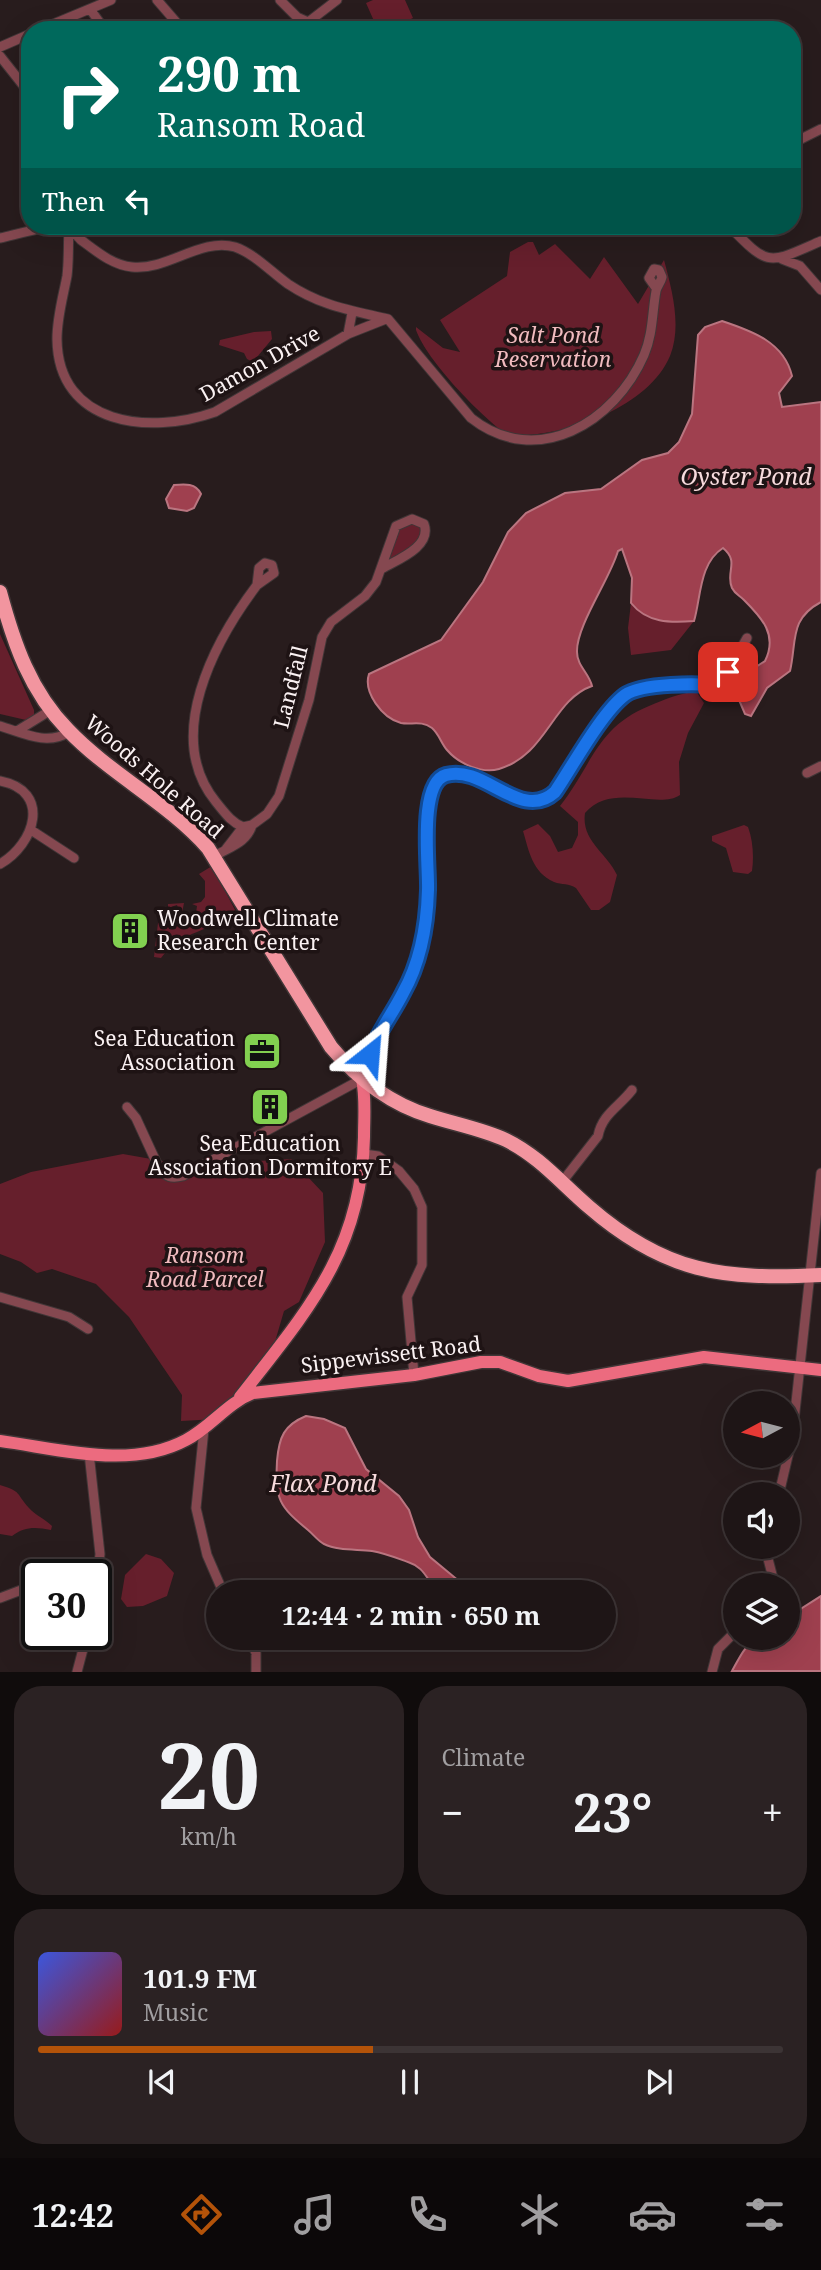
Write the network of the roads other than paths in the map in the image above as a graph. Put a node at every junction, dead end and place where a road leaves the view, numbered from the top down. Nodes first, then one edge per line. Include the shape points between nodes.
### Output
1 (111, 0) edge
2 (157, 0) edge
3 (280, 0) edge
4 (337, 0) edge
5 (90, 9) junction
6 (61, 21) edge
7 (99, 21) edge
8 (175, 21) edge
9 (304, 21) edge
10 (310, 21) edge
11 (21, 38) edge
12 (0, 47) edge
13 (0, 56) edge
14 (21, 82) edge
15 (820, 133) edge
16 (801, 140) edge
17 (21, 234) edge
18 (69, 235) edge
19 (78, 235) edge
20 (739, 235) edge
21 (0, 238) edge
22 (821, 241) edge
23 (782, 259) junction
24 (656, 288) dead end
25 (821, 290) edge
26 (352, 313) junction
27 (388, 319) junction
28 (348, 334) junction
29 (383, 568) junction
30 (257, 585) dead end
31 (0, 592) edge
32 (747, 638) dead end
33 (51, 710) junction
34 (0, 726) edge
35 (17, 731) junction
36 (69, 732) junction
37 (821, 766) edge
38 (807, 773) dead end
39 (0, 781) edge
40 (248, 826) junction
41 (31, 831) junction
42 (221, 853) junction
43 (74, 858) dead end
44 (0, 864) edge
45 (362, 1079) junction
46 (632, 1090) dead end
47 (127, 1107) dead end
48 (364, 1154) junction
49 (821, 1173) edge
50 (562, 1182) junction
51 (816, 1275) edge
52 (0, 1297) edge
53 (88, 1329) dead end
54 (800, 1368) junction
55 (821, 1370) edge
56 (414, 1375) junction
57 (237, 1400) junction
58 (204, 1429) junction
59 (0, 1441) edge
60 (89, 1453) junction
61 (782, 1482) edge
62 (98, 1559) edge
63 (218, 1580) edge
64 (21, 1590) edge
65 (0, 1598) edge
66 (723, 1644) edge
67 (83, 1650) edge
68 (255, 1650) edge
69 (77, 1671) edge
70 (256, 1671) edge
71 (712, 1671) edge

1 - 5 street
2 - 8 street
3 - 9 street
4 - 10 street
5 - 6 street
5 - 7 street
11 - 12 street
13 - 14 street
15 - 16 street
17 - 21 street
18 - 28 street, Damon Drive via 57,340 60,359 78,397 94,410 118,419 154,424 191,421 215,412
19 - 26 street via 113,262 131,267 152,267 203,250 234,247 289,285
20 - 23 street via 763,258
22 - 23 street
23 - 25 street via 800,265
24 - 27 street via 650,341 625,390 589,423 549,438 511,438 486,430
26 - 27 street
26 - 28 street, Damon Drive
27 - 28 street, Damon Drive
29 - 29 street, Landfall via 423,541 424,524 412,519 396,526
29 - 40 street, Landfall via 368,593 336,618 322,637 309,700 279,796 267,814
30 - 40 street via 226,628 210,663 194,737 196,765 206,789 232,821
31 - 33 highway, Woods Hole Road via 21,660
32 - 45 street via 720,686 644,688 626,694 555,792 542,800 522,800 458,775 436,782 429,798 424,932 413,972 374,1044
33 - 35 street
33 - 36 highway, Woods Hole Road
34 - 35 street
35 - 36 street via 52,739
36 - 42 highway, Woods Hole Road
37 - 38 street
39 - 41 street via 26,792 31,803
40 - 42 street, Landfall via 250,832
41 - 43 street
41 - 44 street via 26,843
42 - 45 highway, Woods Hole Road via 331,1047
45 - 47 street via 173,1178 159,1168
45 - 48 main road
45 - 50 highway, Woods Hole Road via 383,1095 426,1115 506,1140
46 - 50 street via 610,1112 598,1136
48 - 56 street via 378,1156 399,1171 422,1207 422,1265 407,1297
48 - 57 main road via 358,1206 333,1267 308,1309
49 - 51 street
50 - 51 highway, Woods Hole Road via 625,1235 689,1268 747,1276
51 - 54 street
52 - 53 street via 69,1317
54 - 55 main road, Sippewissett Road
54 - 56 main road, Sippewissett Road via 704,1357 580,1380 555,1380 491,1362
54 - 61 street
56 - 57 main road, Sippewissett Road via 279,1388
57 - 58 main road, Sippewissett Road
58 - 60 main road, Sippewissett Road via 150,1454
58 - 63 street via 196,1508
59 - 60 main road, Sippewissett Road
60 - 62 street
64 - 65 street
66 - 71 street
67 - 69 street
68 - 70 street

